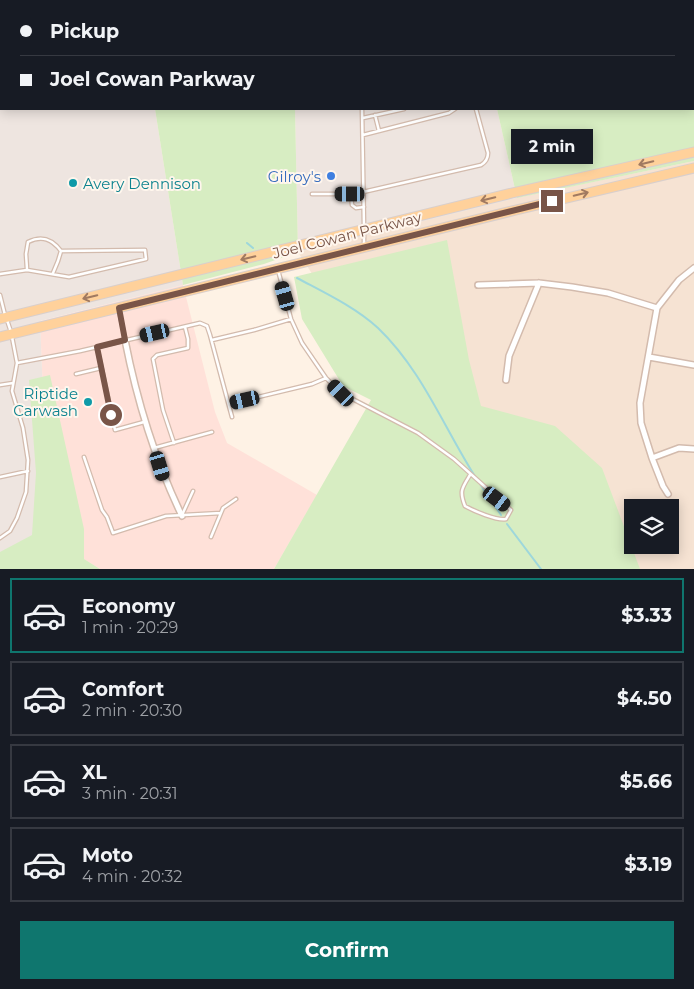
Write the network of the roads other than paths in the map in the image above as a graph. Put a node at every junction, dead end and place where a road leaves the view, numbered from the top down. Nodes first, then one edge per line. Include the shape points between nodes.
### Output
1 (362, 110) edge
2 (399, 110) edge
3 (453, 110) edge
4 (476, 110) edge
5 (375, 115) junction
6 (362, 118) junction
7 (379, 132) junction
8 (363, 135) junction
9 (694, 152) edge
10 (694, 168) edge
11 (364, 192) junction
12 (312, 194) dead end
13 (364, 207) junction
14 (364, 231) junction
15 (364, 248) junction
16 (60, 251) junction
17 (694, 268) edge
18 (278, 269) junction
19 (27, 270) junction
20 (53, 273) junction
21 (0, 274) edge
22 (539, 283) junction
23 (478, 285) dead end
24 (0, 295) edge
25 (119, 308) junction
26 (657, 308) junction
27 (3, 318) edge
28 (292, 319) junction
29 (185, 327) junction
30 (12, 334) junction
31 (0, 337) edge
32 (125, 340) junction
33 (212, 340) junction
34 (97, 347) junction
35 (649, 358) junction
36 (17, 363) junction
37 (694, 364) edge
38 (101, 368) junction
39 (76, 374) dead end
40 (326, 378) junction
41 (506, 380) dead end
42 (13, 383) junction
43 (0, 385) edge
44 (229, 404) junction
45 (232, 416) dead end
46 (144, 422) junction
47 (212, 432) dead end
48 (174, 443) junction
49 (154, 448) junction
50 (694, 449) edge
51 (84, 457) dead end
52 (652, 458) junction
53 (28, 471) junction
54 (470, 475) junction
55 (0, 477) edge
56 (193, 491) dead end
57 (668, 494) dead end
58 (236, 499) dead end
59 (221, 513) junction
60 (182, 516) junction
61 (0, 538) edge
62 (212, 538) dead end

1 - 6 lane
2 - 5 lane
3 - 7 lane
4 - 11 lane via 488,153 486,162
5 - 6 lane
5 - 7 lane
6 - 8 lane
7 - 8 lane
8 - 11 lane
9 -> 14 main road, Joel Cowan Parkway
15 -> 10 main road, Joel Cowan Parkway
11 - 13 lane
12 - 13 lane via 350,194 352,205
13 - 14 lane
14 - 15 lane
14 -> 27 main road, Joel Cowan Parkway
15 - 18 main road, Joel Cowan Parkway
16 - 19 lane via 54,242 45,239 28,242
16 - 20 lane
16 - 20 lane via 145,250 146,259 69,277
17 - 26 street via 679,280
18 - 25 main road, Joel Cowan Parkway
18 - 28 lane
19 - 20 lane
19 - 21 lane
22 - 23 street
22 - 26 street via 608,292
22 - 41 street via 509,356
24 - 27 lane
25 - 30 main road, Joel Cowan Parkway
25 - 32 lane
26 - 35 street
27 - 30 lane
28 - 33 lane
28 - 40 lane via 302,343
29 - 32 lane
29 - 33 lane via 200,323 207,326
29 - 48 lane via 188,348 157,355 153,359 163,410
30 - 31 main road, Joel Cowan Parkway
30 - 36 lane
32 - 34 lane
32 - 46 street
33 - 44 lane
34 - 36 lane
34 - 38 lane
35 - 37 street
35 - 52 street via 640,413
36 - 42 lane
38 - 39 lane
38 - 46 lane via 115,430
40 - 44 lane
40 - 54 lane via 341,393 418,432
42 - 43 lane
42 - 53 lane
44 - 45 lane
46 - 49 street
47 - 48 lane
48 - 49 lane
49 - 60 street via 164,481
50 - 52 street via 679,448
51 - 60 lane via 113,533 166,516
52 - 57 street
53 - 55 lane
53 - 61 lane via 26,492 17,518 10,531
54 - 54 lane via 510,510 508,517 502,520 465,506 461,495
56 - 60 lane
58 - 59 lane
59 - 60 lane
59 - 62 lane

